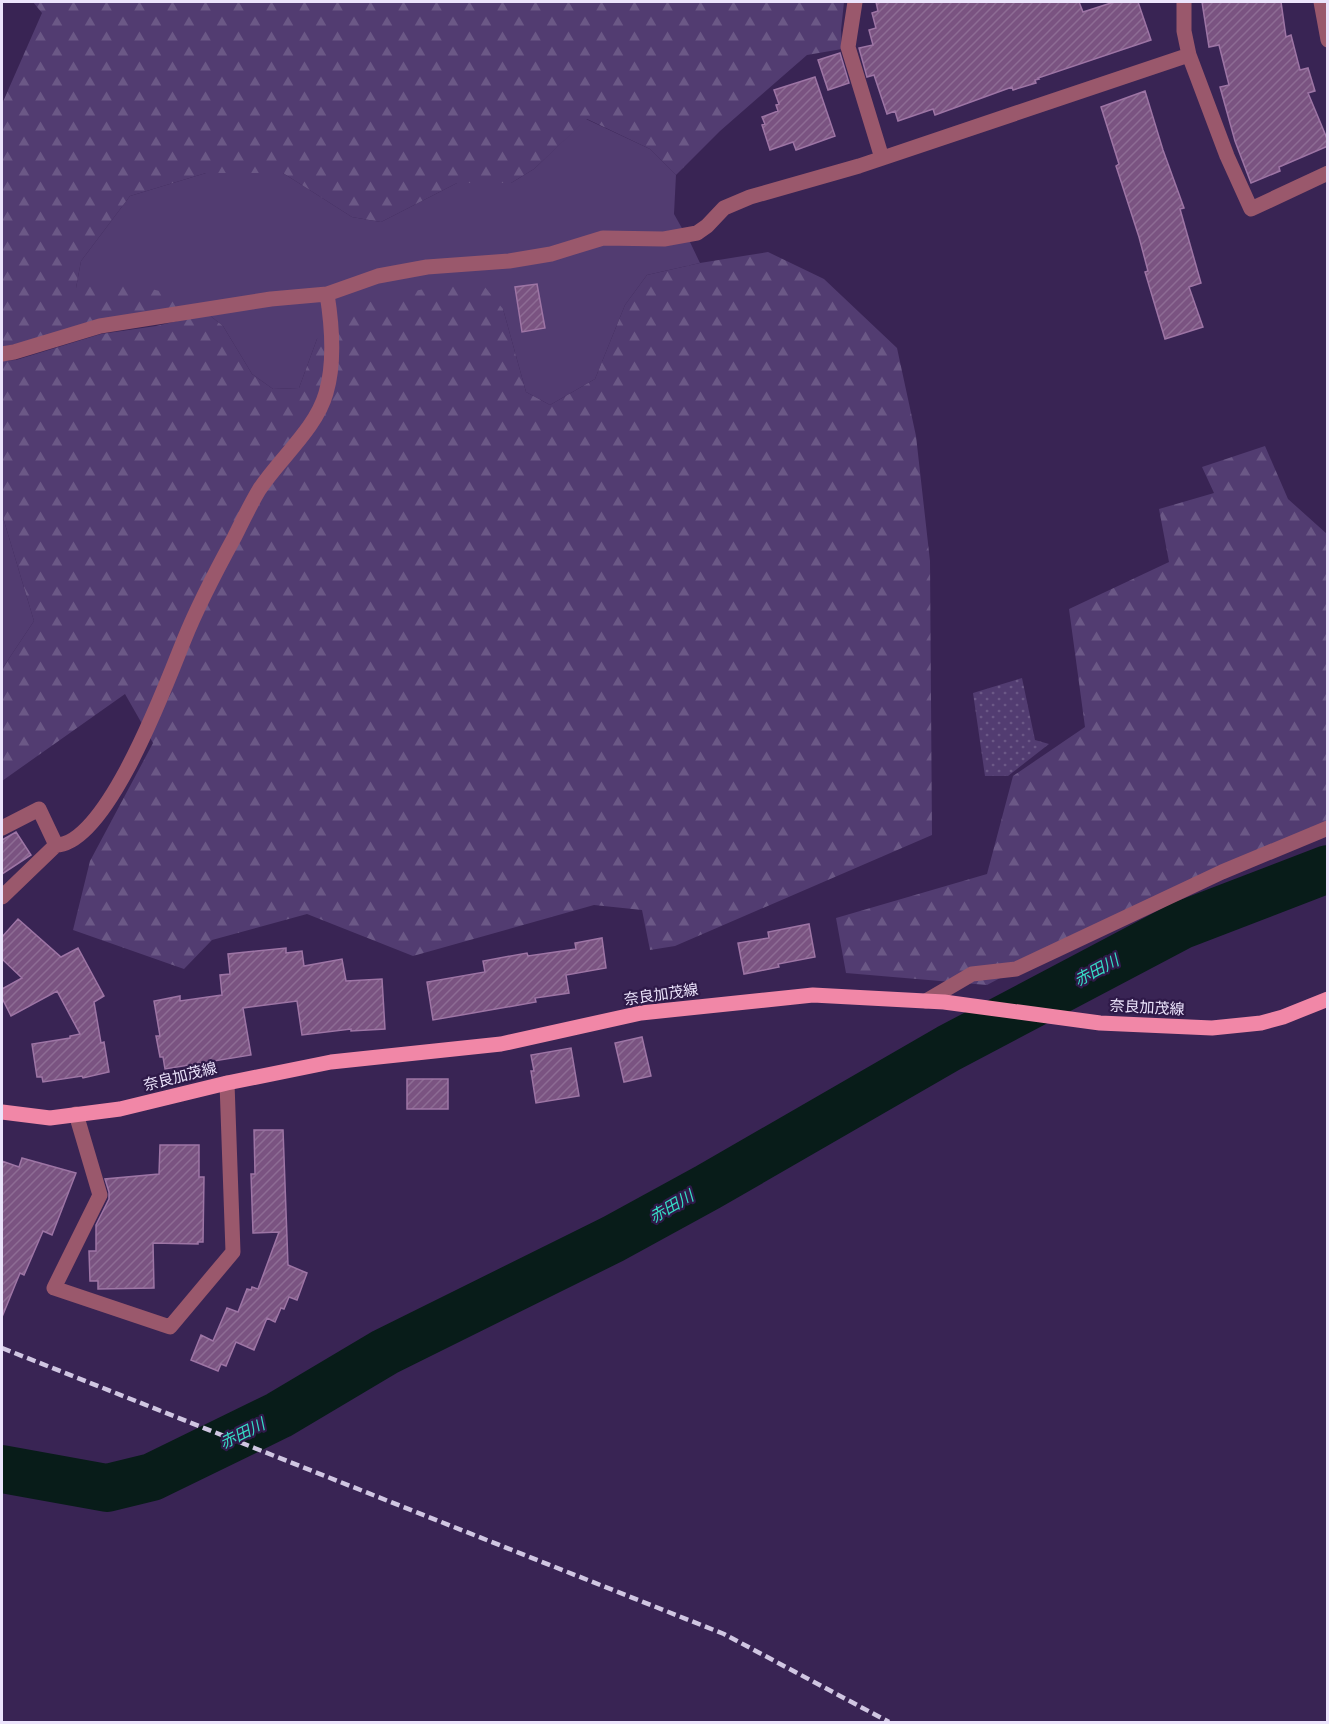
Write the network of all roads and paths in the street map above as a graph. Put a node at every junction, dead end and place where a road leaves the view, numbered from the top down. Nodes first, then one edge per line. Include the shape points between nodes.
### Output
1 (855, 2) edge
2 (1184, 2) edge
3 (1321, 2) edge
4 (1328, 40) edge
5 (1189, 54) junction
6 (882, 158) junction
7 (1328, 173) edge
8 (327, 294) junction
9 (2, 354) edge
10 (2, 828) edge
11 (1328, 828) edge
12 (56, 845) junction
13 (2, 897) edge
14 (1328, 999) edge
15 (926, 1001) junction
16 (227, 1083) junction
17 (2, 1112) edge
18 (76, 1114) junction

1 - 6 street via 848,47
2 - 5 street
3 - 4 street
5 - 6 street
5 - 7 street via 1251,209
6 - 8 street via 750,197 724,208 697,233 664,239 603,238 551,254 378,276
8 - 9 street via 100,326
8 - 12 street via 332,370 326,396 311,423 260,490 215,573 148,729 116,789 76,838
10 - 12 street via 39,809
11 - 15 street via 1222,872 1016,969 972,974
12 - 13 street
14 - 15 main road, 奈良加茂線 via 1283,1017 1212,1028 1100,1023
15 - 16 main road, 奈良加茂線 via 813,995 641,1013 501,1044 331,1062
16 - 18 main road, 奈良加茂線 via 120,1109
16 - 18 street via 233,1252 170,1327 54,1288 100,1195
17 - 18 main road, 奈良加茂線 via 50,1118

